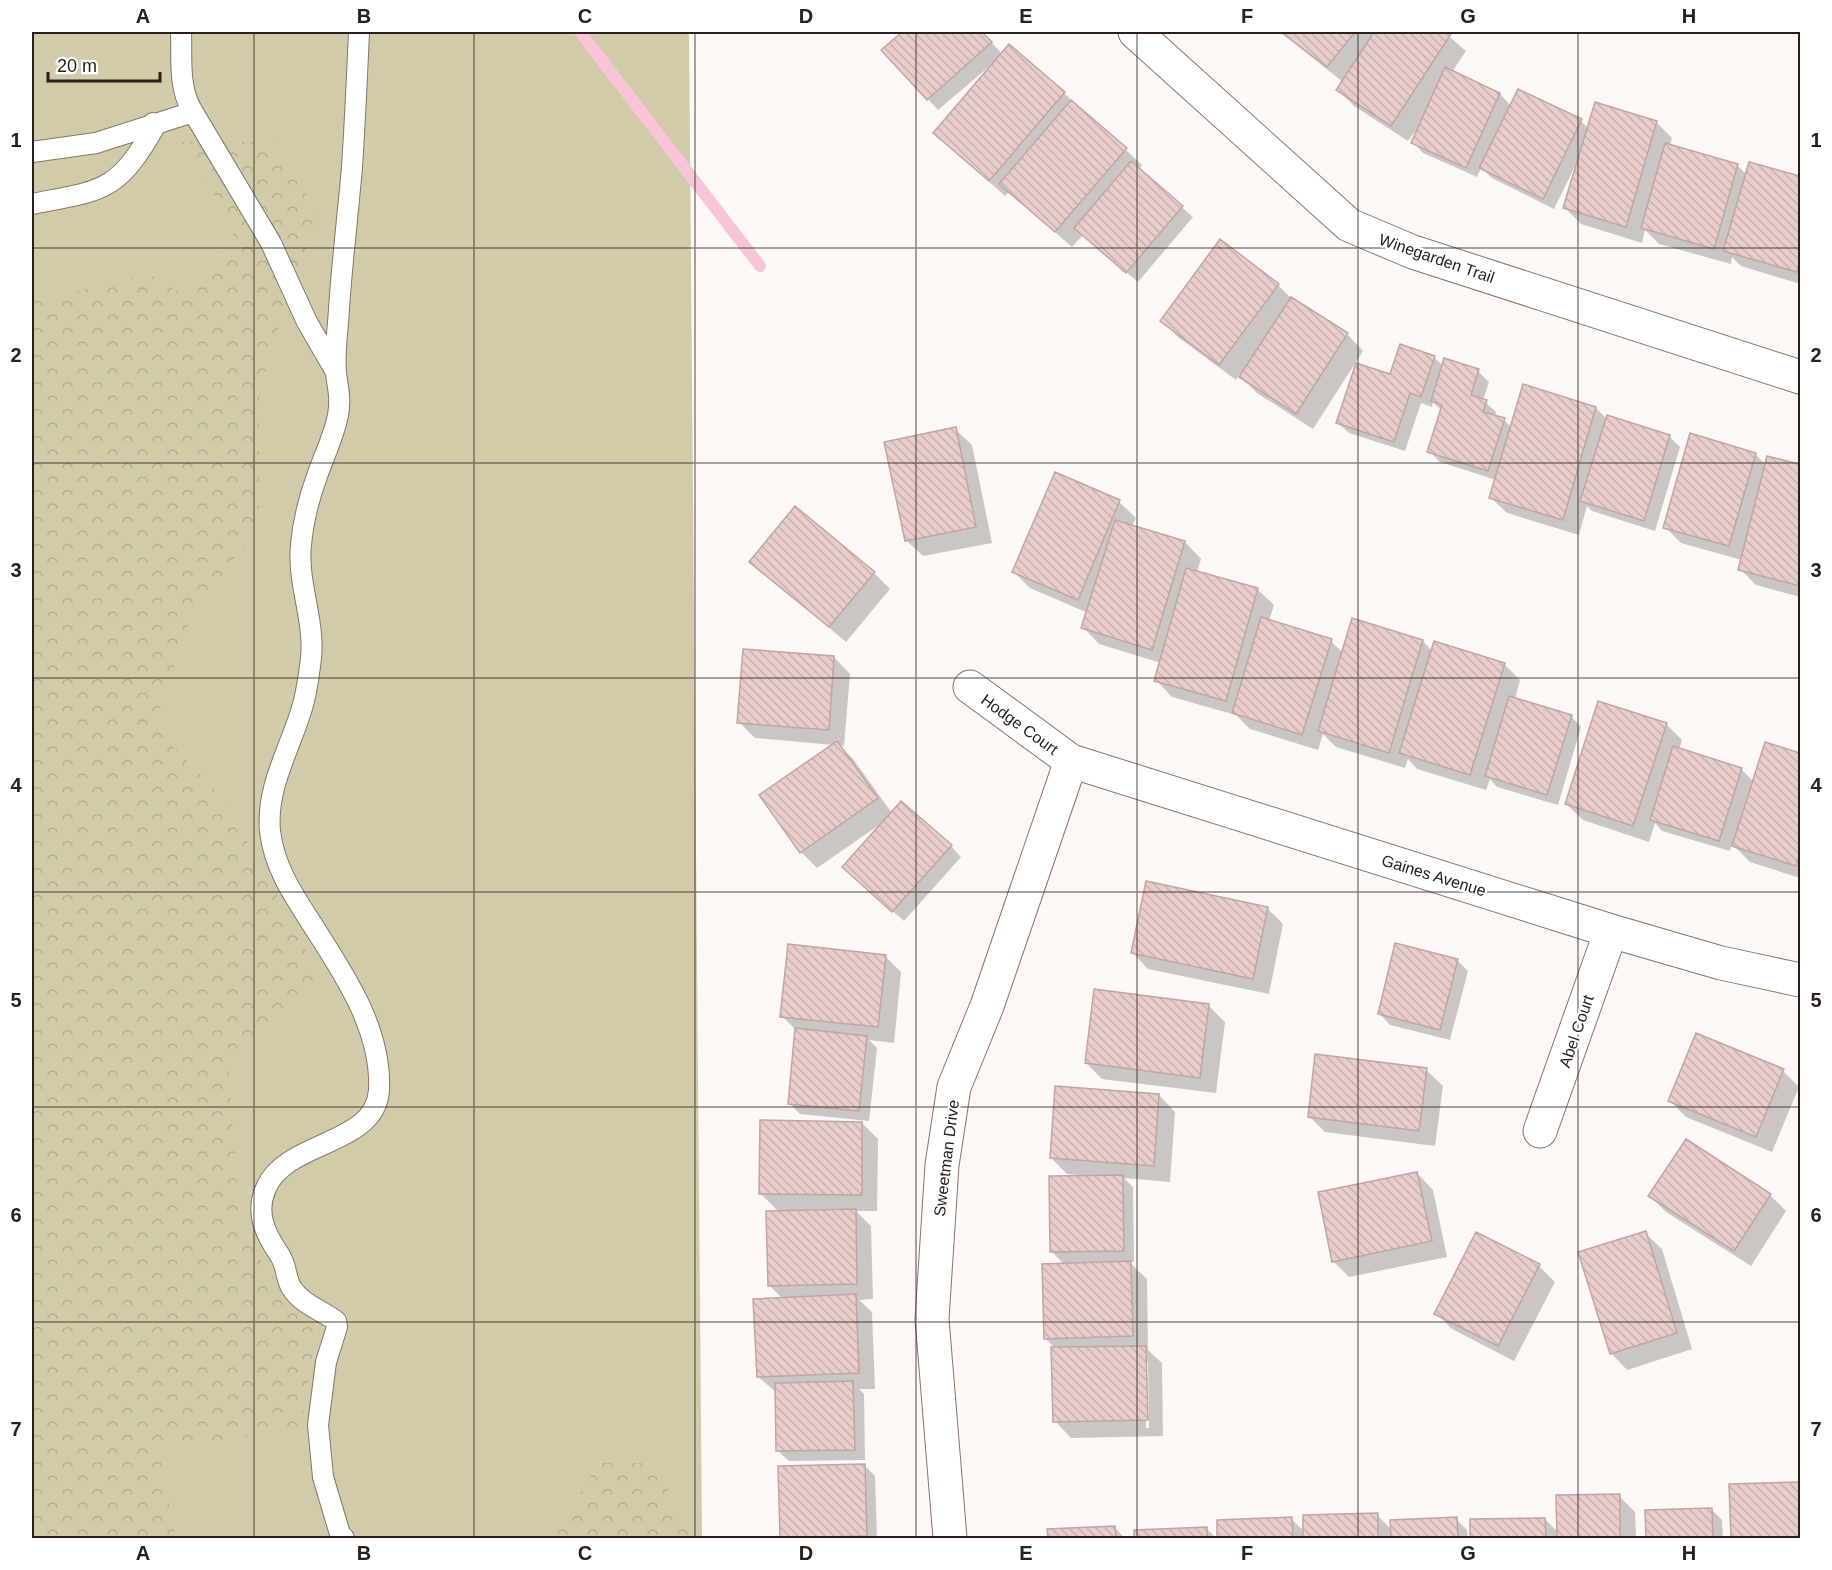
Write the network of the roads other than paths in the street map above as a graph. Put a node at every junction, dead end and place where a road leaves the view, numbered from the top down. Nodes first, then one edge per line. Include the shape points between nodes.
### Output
1 (181, 32) edge
2 (359, 32) edge
3 (1135, 32) edge
4 (193, 112) junction
5 (153, 123) junction
6 (32, 152) edge
7 (32, 204) edge
8 (336, 372) junction
9 (1800, 377) edge
10 (970, 687) dead end
11 (1071, 761) junction
12 (1611, 931) junction
13 (1800, 980) edge
14 (1540, 1131) dead end
15 (344, 1539) edge
16 (950, 1539) edge

1 - 4 lane via 182,86
2 - 8 lane
3 - 9 street, Winegarden Trail via 1349,225 1413,252
4 - 5 lane
4 - 8 lane via 271,243 307,322
5 - 6 lane via 96,142
5 - 7 lane via 155,126 138,156 112,184 93,192
8 - 15 lane via 341,392 338,418 310,500 300,549 312,647 308,676 302,708 278,771 270,830 291,893 348,980 373,1044 379,1090 374,1108 363,1123 275,1171 261,1199 261,1208 266,1233 286,1263 291,1287 304,1302 336,1321 318,1425 323,1477
10 - 11 street, Hodge Court
11 - 12 street, Gaines Avenue
11 - 16 street, Sweetman Drive via 987,1006 954,1088 942,1165 932,1319
12 - 13 street, Gaines Avenue via 1721,963
12 - 14 street, Abel Court

